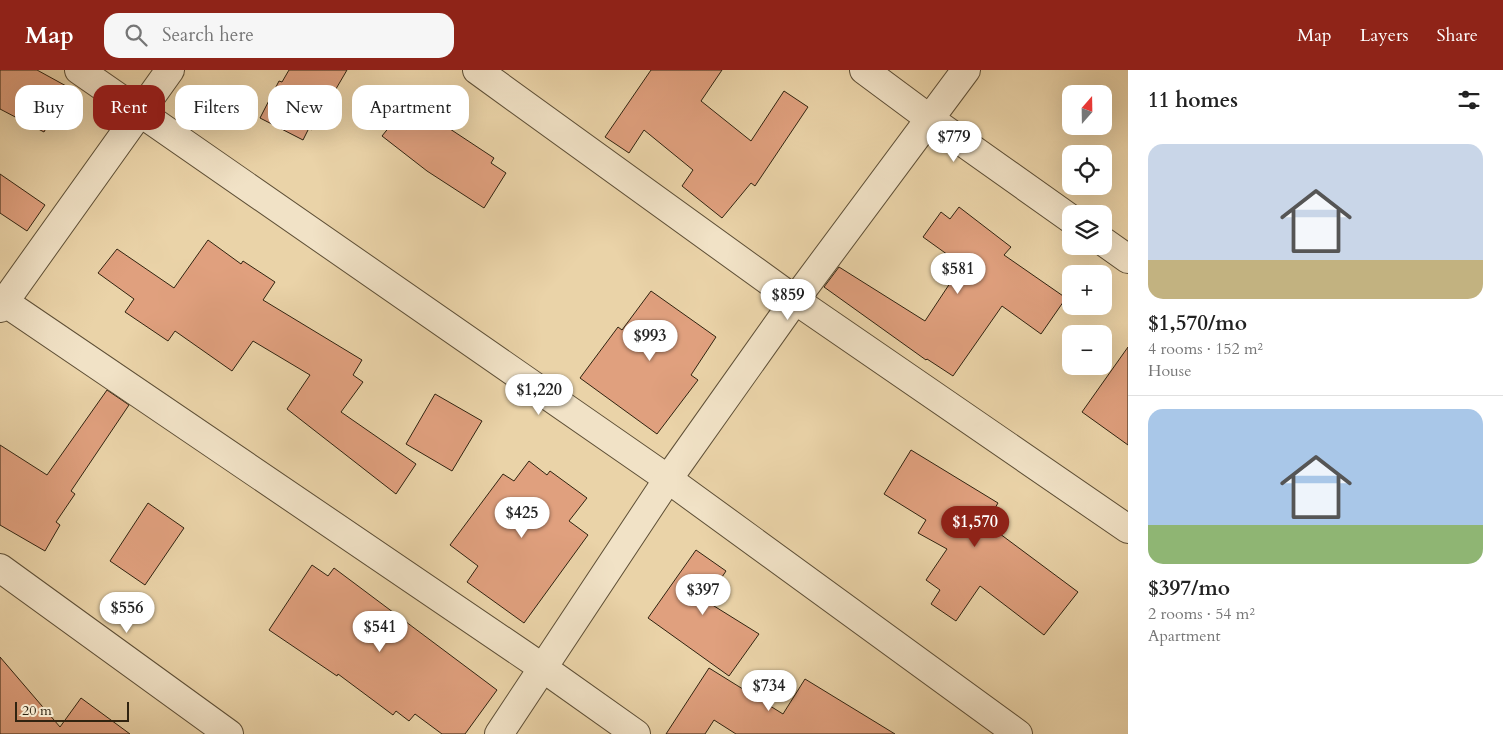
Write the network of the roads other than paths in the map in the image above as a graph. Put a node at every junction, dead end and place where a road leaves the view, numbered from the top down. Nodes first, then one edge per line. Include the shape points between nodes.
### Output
1 (80, 70) edge
2 (170, 70) edge
3 (478, 70) edge
4 (864, 70) edge
5 (966, 70) edge
6 (101, 85) edge
7 (159, 85) edge
8 (930, 120) junction
9 (126, 130) edge
10 (165, 130) edge
11 (1062, 213) edge
12 (1112, 248) edge
13 (1128, 259) edge
14 (795, 300) junction
15 (1, 303) edge
16 (668, 479) junction
17 (1128, 529) edge
18 (0, 568) edge
19 (543, 668) junction
20 (229, 734) edge
21 (499, 734) edge
22 (636, 734) edge
23 (1018, 734) edge

1 - 6 street
2 - 7 street
3 - 14 street
4 - 8 street
5 - 8 street
8 - 11 street
8 - 14 street
9 - 15 street
10 - 16 street
12 - 13 street
14 - 16 street
14 - 17 street
15 - 19 street
16 - 19 street
16 - 23 street
18 - 20 street
19 - 21 street
19 - 22 street

